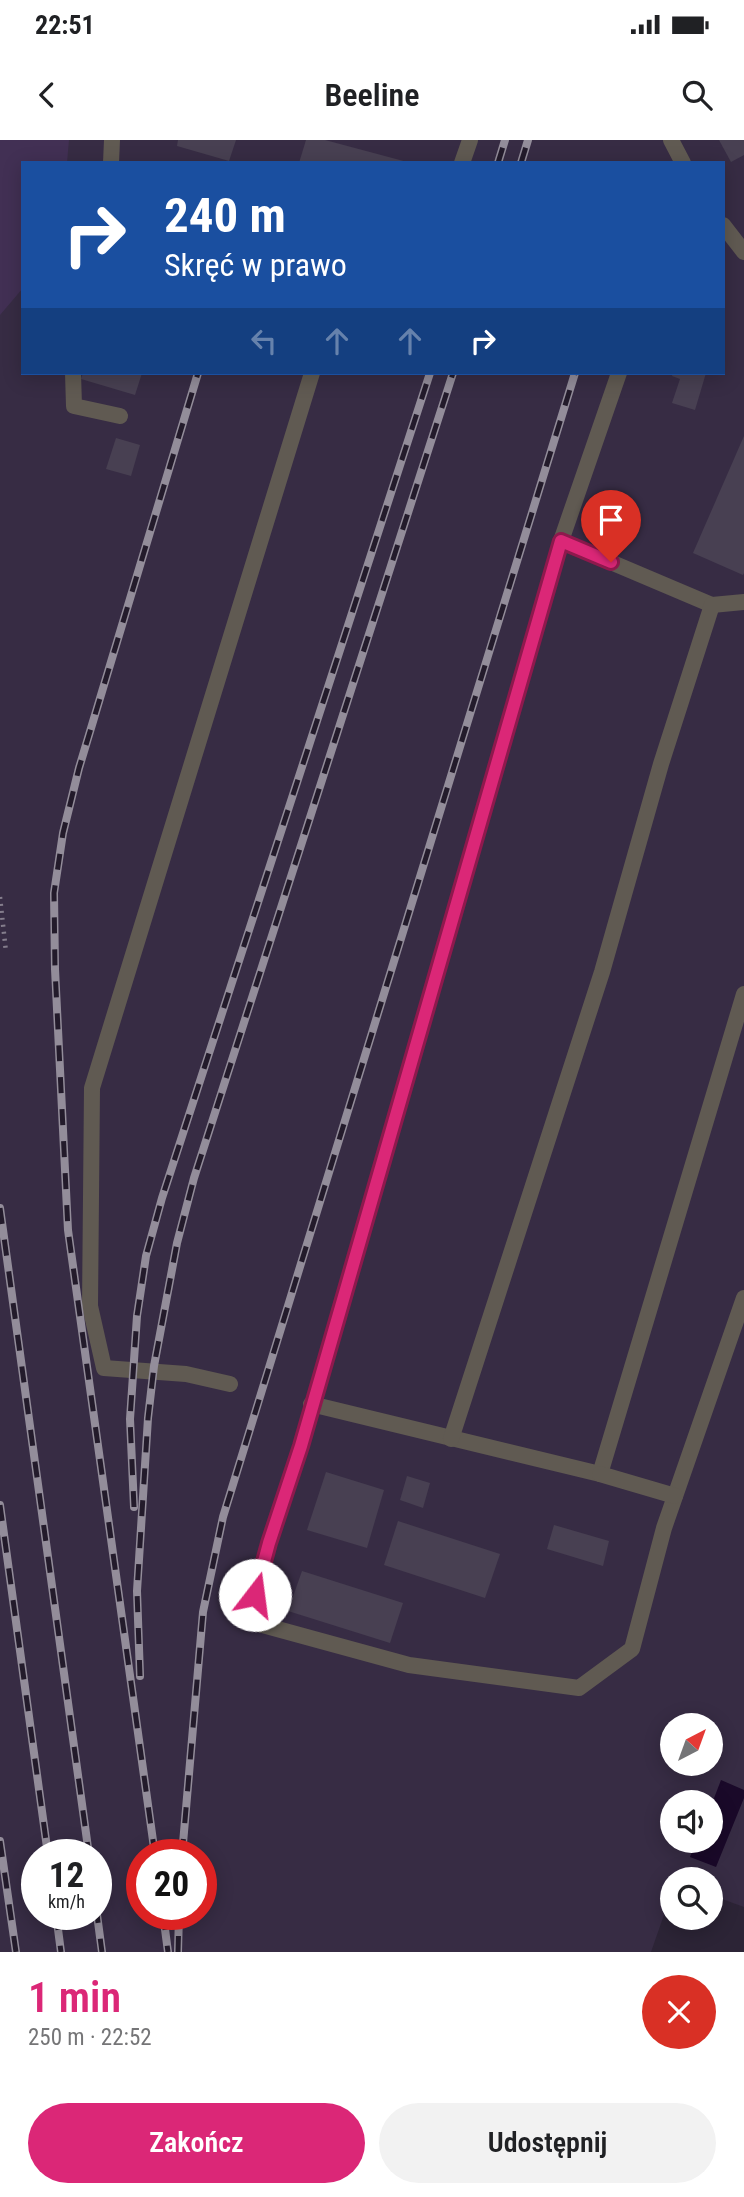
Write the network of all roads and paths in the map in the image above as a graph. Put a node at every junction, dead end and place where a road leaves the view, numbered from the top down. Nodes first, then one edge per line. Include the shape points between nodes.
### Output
1 (112, 140) edge
2 (470, 140) edge
3 (671, 140) edge
4 (111, 161) edge
5 (464, 161) edge
6 (682, 161) edge
7 (725, 228) edge
8 (744, 252) edge
9 (73, 375) edge
10 (311, 375) edge
11 (619, 375) edge
12 (120, 416) dead end
13 (561, 541) junction
14 (744, 602) edge
15 (712, 605) junction
16 (0, 897) edge
17 (6, 952) dead end
18 (744, 994) edge
19 (744, 1298) edge
20 (230, 1384) dead end
21 (312, 1404) junction
22 (451, 1439) junction
23 (600, 1474) junction
24 (675, 1496) junction

1 - 4 lane
2 - 5 lane
3 - 6 lane
7 - 8 lane
9 - 12 lane via 74,406
10 - 20 lane via 92,1088 90,1306 104,1368 186,1374
11 - 13 lane
13 - 15 lane
13 - 21 lane
14 - 15 lane
15 - 22 lane via 602,972
16 - 17 path
18 - 23 lane
19 - 24 lane
21 - 22 lane
21 - 24 lane via 248,1621 409,1665 579,1688 632,1648
22 - 23 lane
23 - 24 lane

